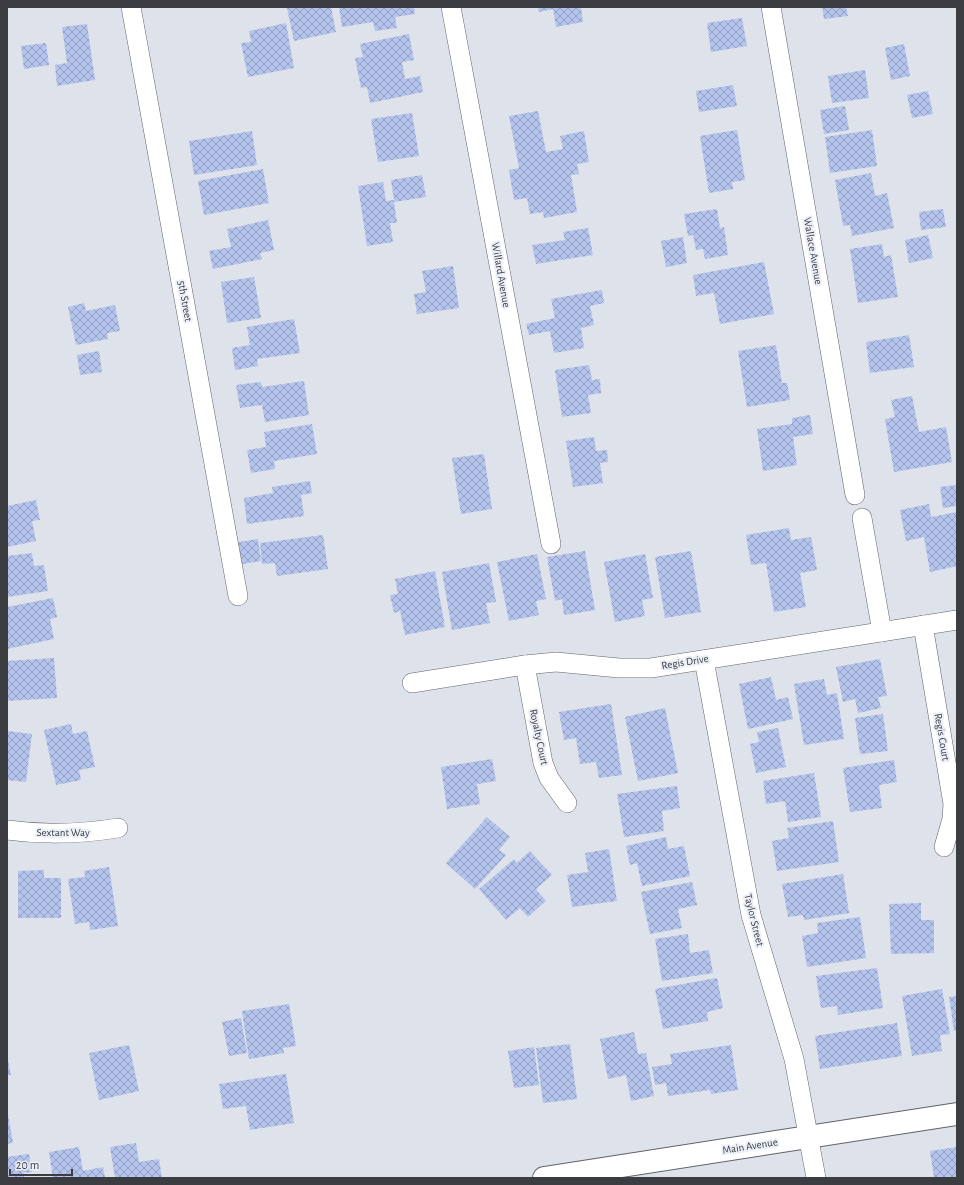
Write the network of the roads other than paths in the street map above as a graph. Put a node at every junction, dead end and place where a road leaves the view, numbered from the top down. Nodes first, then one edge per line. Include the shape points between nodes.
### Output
1 (131, 7) edge
2 (451, 7) edge
3 (771, 7) edge
4 (855, 495) dead end
5 (862, 518) dead end
6 (551, 544) dead end
7 (238, 596) dead end
8 (957, 620) edge
9 (923, 625) junction
10 (882, 632) junction
11 (704, 660) junction
12 (525, 665) junction
13 (412, 683) dead end
14 (567, 803) dead end
15 (118, 828) dead end
16 (7, 830) edge
17 (944, 848) dead end
18 (957, 1114) edge
19 (809, 1137) junction
20 (544, 1178) edge
21 (816, 1178) edge

1 - 7 street, 5th Street
2 - 6 street, Willard Avenue
3 - 4 street, Wallace Avenue
5 - 10 street
8 - 9 street, Regis Drive
9 - 10 street, Regis Drive
9 - 17 street, Regis Court via 953,804 952,819
10 - 11 street, Regis Drive
11 - 12 street, Regis Drive via 651,668 619,668 556,662
11 - 19 street, Taylor Street via 751,915 794,1059
12 - 13 street, Regis Drive
12 - 14 street, Royalty Court via 543,763 553,784
15 - 16 street, Sextant Way via 77,833
18 - 19 street, Main Avenue
19 - 20 street, Main Avenue
19 - 21 street, Taylor Street

